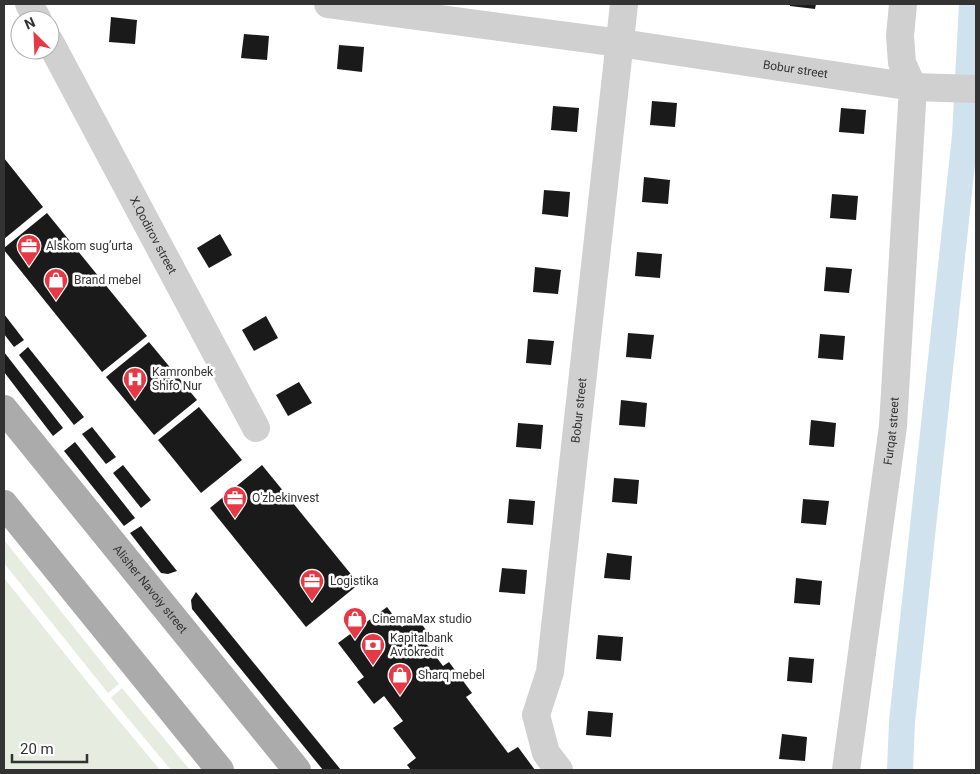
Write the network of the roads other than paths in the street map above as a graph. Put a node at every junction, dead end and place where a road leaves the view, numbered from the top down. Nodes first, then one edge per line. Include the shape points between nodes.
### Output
1 (328, 4) edge
2 (624, 4) edge
3 (903, 4) edge
4 (620, 43) junction
5 (60, 60) edge
6 (913, 87) junction
7 (976, 89) edge
8 (4, 409) edge
9 (256, 428) dead end
10 (4, 504) edge
11 (220, 770) edge
12 (297, 770) edge
13 (559, 770) edge
14 (846, 770) edge

1 - 4 street, Bobur street
2 - 4 street, Bobur street
3 - 6 street via 902,63
4 - 6 street, Bobur street
4 - 13 street, Bobur street via 550,672 536,715 546,753
5 - 9 street, X.Qodirov street
6 - 7 street, Bobur street
6 - 14 street, Furqat street via 893,426
8 - 12 main road, Alisher Navoiy street
10 - 11 main road

